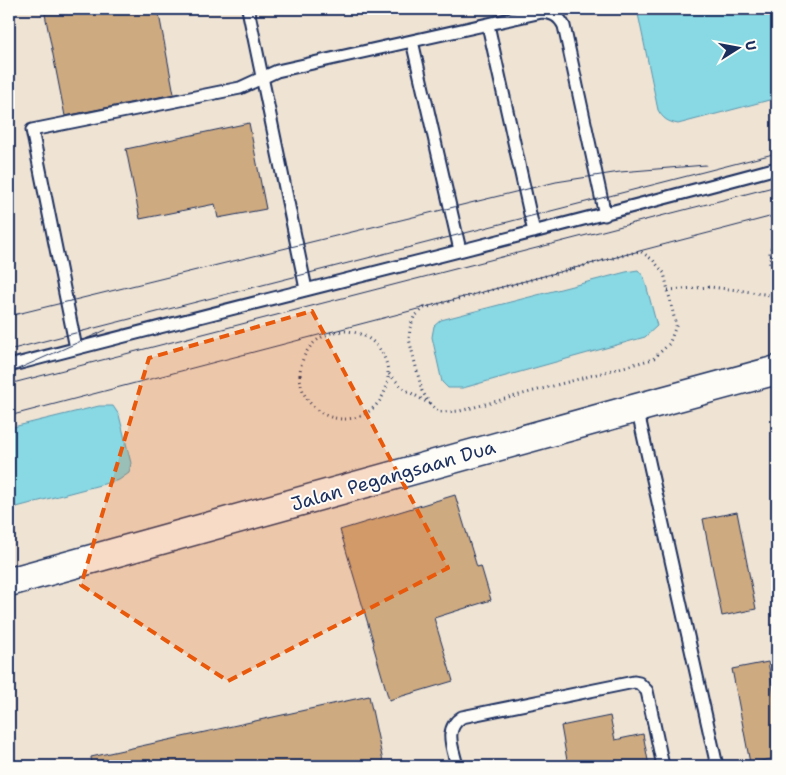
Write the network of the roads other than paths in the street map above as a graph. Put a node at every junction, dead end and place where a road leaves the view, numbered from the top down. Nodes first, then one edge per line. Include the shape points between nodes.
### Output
1 (248, 9) edge
2 (488, 25) junction
3 (412, 41) junction
4 (262, 78) junction
5 (777, 168) edge
6 (605, 214) junction
7 (534, 232) junction
8 (460, 250) junction
9 (306, 289) junction
10 (76, 348) junction
11 (9, 366) edge
12 (777, 370) edge
13 (637, 408) junction
14 (9, 582) edge
15 (458, 766) edge
16 (663, 766) edge
17 (717, 766) edge

1 - 4 lane
2 - 3 lane
2 - 6 lane via 542,12 560,19
2 - 7 lane
3 - 4 lane via 277,71
3 - 8 lane
4 - 9 lane
4 - 10 lane via 240,88 32,130
5 - 6 lane
6 - 7 lane
7 - 8 lane
8 - 9 lane
9 - 10 lane
10 - 11 lane
12 - 13 main road, Jalan Pegangsaan Dua
13 - 14 main road, Jalan Pegangsaan Dua
13 - 17 lane
15 - 16 lane via 450,733 456,721 462,718 634,682 647,691

